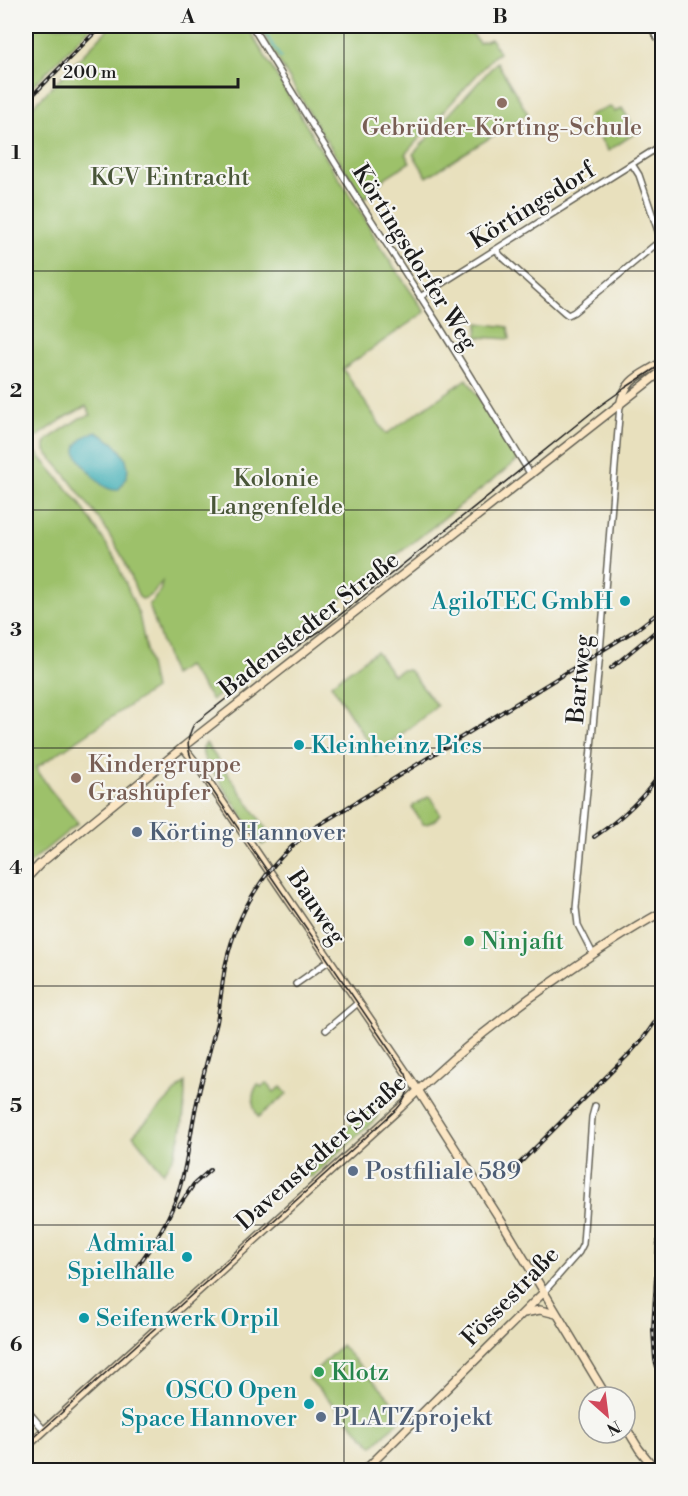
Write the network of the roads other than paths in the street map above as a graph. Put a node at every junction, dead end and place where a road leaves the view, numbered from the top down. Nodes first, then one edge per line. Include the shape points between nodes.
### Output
1 (252, 26) edge
2 (650, 26) edge
3 (663, 45) edge
4 (663, 145) edge
5 (632, 164) junction
6 (496, 249) junction
7 (420, 297) junction
8 (663, 362) edge
9 (663, 371) edge
10 (620, 405) junction
11 (531, 475) junction
12 (183, 747) junction
13 (26, 879) edge
14 (663, 912) edge
15 (593, 954) junction
16 (330, 960) junction
17 (296, 984) dead end
18 (359, 1002) junction
19 (326, 1030) dead end
20 (418, 1090) junction
21 (595, 1106) dead end
22 (543, 1293) junction
23 (522, 1314) junction
24 (556, 1314) junction
25 (600, 1385) edge
26 (26, 1409) edge
27 (44, 1430) junction
28 (637, 1445) edge
29 (26, 1448) edge
30 (365, 1470) edge
31 (656, 1470) edge

1 - 7 street, Körtingsdorfer Weg
2 - 3 street
4 - 5 street, Körtingsdorf
5 - 6 street, Körtingsdorf
5 - 6 street via 661,240 574,312 564,312
6 - 7 street, Körtingsdorf
7 - 11 street, Körtingsdorfer Weg
8 - 10 street, Badenstedter Straße via 629,383
9 - 10 street, Badenstedter Straße
10 - 11 street, Badenstedter Straße
10 - 15 street, Bartweg via 576,908 578,925
11 - 12 street, Badenstedter Straße
12 - 13 street, Badenstedter Straße
12 - 16 street, Bauweg
14 - 15 street, Davenstedter Straße
15 - 20 street, Davenstedter Straße via 471,1043
16 - 17 street
16 - 18 street, Bauweg
18 - 19 street
18 - 20 street, Bauweg
20 - 22 street, Bauweg
20 - 27 street, Davenstedter Straße
21 - 22 street, Fössestraße via 583,1244
22 - 23 street, Fössestraße
22 - 24 street, Bauweg
23 - 24 street via 540,1310
23 - 30 street, Fössestraße
24 - 25 street, Bauweg
26 - 27 street
27 - 29 street, Davenstedter Straße
28 - 31 street

